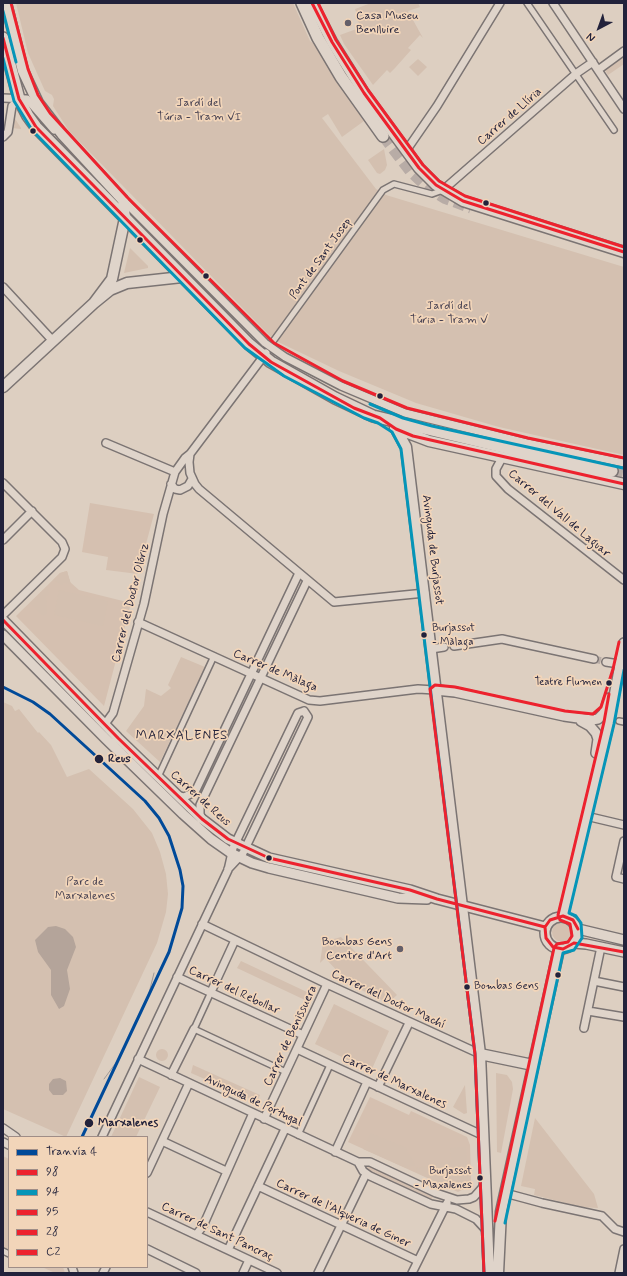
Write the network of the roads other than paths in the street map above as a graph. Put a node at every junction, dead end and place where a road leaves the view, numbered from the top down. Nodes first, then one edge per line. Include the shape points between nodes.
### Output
1 (6, 3) edge
2 (302, 3) edge
3 (312, 3) edge
4 (500, 3) edge
5 (527, 3) edge
6 (553, 3) edge
7 (3, 38) edge
8 (624, 51) edge
9 (593, 62) junction
10 (598, 70) junction
11 (577, 73) junction
12 (3, 98) edge
13 (20, 99) junction
14 (624, 109) edge
15 (614, 130) dead end
16 (383, 136) tunnel mouth
17 (3, 137) edge
18 (406, 151) junction
19 (95, 170) junction
20 (443, 190) junction
21 (123, 200) junction
22 (125, 218) junction
23 (624, 252) edge
24 (182, 277) junction
25 (3, 287) edge
26 (94, 303) junction
27 (274, 340) dead end
28 (53, 341) junction
29 (266, 344) junction
30 (264, 357) junction
31 (3, 388) edge
32 (380, 418) junction
33 (396, 429) junction
34 (106, 443) dead end
35 (190, 454) junction
36 (502, 458) junction
37 (624, 463) edge
38 (176, 470) junction
39 (612, 471) tunnel mouth
40 (191, 476) junction
41 (3, 483) edge
42 (171, 484) junction
43 (624, 484) edge
44 (32, 511) junction
45 (3, 540) edge
46 (299, 573) junction
47 (624, 580) edge
48 (308, 581) junction
49 (425, 593) junction
50 (3, 615) edge
51 (3, 620) edge
52 (138, 622) junction
53 (3, 635) edge
54 (624, 642) edge
55 (454, 646) dead end
56 (444, 647) dead end
57 (431, 649) junction
58 (214, 656) junction
59 (594, 659) tunnel mouth
60 (606, 662) tunnel mouth
61 (619, 667) junction
62 (251, 673) junction
63 (261, 678) junction
64 (435, 690) junction
65 (309, 700) junction
66 (304, 711) junction
67 (564, 716) junction
68 (105, 724) junction
69 (600, 760) junction
70 (158, 777) junction
71 (176, 794) junction
72 (586, 816) junction
73 (202, 819) junction
74 (624, 825) edge
75 (624, 841) edge
76 (235, 843) junction
77 (245, 848) junction
78 (231, 853) junction
79 (623, 854) edge
80 (240, 858) junction
81 (228, 870) junction
82 (624, 879) edge
83 (437, 899) junction
84 (460, 905) junction
85 (563, 916) junction
86 (202, 924) junction
87 (545, 927) junction
88 (578, 929) junction
89 (234, 940) junction
90 (624, 940) edge
91 (574, 943) junction
92 (601, 947) junction
93 (559, 949) junction
94 (624, 952) edge
95 (177, 977) junction
96 (594, 981) junction
97 (327, 984) junction
98 (624, 987) edge
99 (211, 992) junction
100 (588, 1011) junction
101 (624, 1017) edge
102 (409, 1023) junction
103 (584, 1028) dead end
104 (194, 1029) junction
105 (303, 1035) junction
106 (297, 1049) junction
107 (480, 1054) junction
108 (138, 1059) junction
109 (330, 1065) junction
110 (533, 1065) junction
111 (286, 1072) junction
112 (172, 1075) junction
113 (367, 1082) junction
114 (189, 1083) junction
115 (378, 1087) junction
116 (253, 1113) junction
117 (264, 1119) junction
118 (3, 1128) edge
119 (285, 1129) junction
120 (298, 1135) junction
121 (482, 1135) junction
122 (15, 1136) edge
123 (102, 1136) edge
124 (162, 1141) junction
125 (335, 1152) junction
126 (358, 1162) junction
127 (148, 1171) edge
128 (226, 1171) junction
129 (366, 1174) junction
130 (485, 1181) junction
131 (258, 1186) junction
132 (505, 1193) junction
133 (447, 1197) junction
134 (445, 1207) junction
135 (148, 1212) edge
136 (342, 1225) junction
137 (487, 1231) junction
138 (624, 1232) edge
139 (196, 1235) junction
140 (148, 1249) edge
141 (624, 1249) edge
142 (228, 1250) junction
143 (249, 1260) junction
144 (418, 1261) junction
145 (196, 1273) edge
146 (243, 1273) edge
147 (277, 1273) edge
148 (318, 1273) edge
149 (412, 1273) edge
150 (490, 1273) edge
151 (498, 1273) edge
152 (619, 1273) edge

1 - 19 main road via 23,71 34,97 46,116
2 - 16 main road via 318,38 341,77
3 - 18 main road via 341,58
4 - 18 street via 437,106
5 - 11 street
6 - 9 street
7 - 13 main road
8 - 10 street
9 - 10 street
9 - 11 street, Carrer de Llíria
10 - 14 street
11 - 15 street
11 - 20 street, Carrer de Llíria
12 - 13 street
13 - 17 street via 12,106 8,132
13 - 19 street via 26,98 30,101 56,133
13 - 22 main road via 36,127
18 - 20 main road via 422,172
19 - 21 main road
20 - 23 main road via 463,201
20 - 27 street, Pont de Sant Josep via 432,194 394,184 383,190
21 - 22 main road
21 - 29 street
22 - 24 main road
22 - 26 main road via 112,279
24 - 26 main road via 121,285
24 - 30 main road
25 - 28 street
26 - 28 main road
28 - 31 main road
29 - 30 street, Carrer del Doctor Olóriz
29 - 37 street via 285,357 342,386 392,408 433,421
30 - 32 main road via 335,398 366,414
30 - 35 street, Carrer del Doctor Olóriz
32 - 33 main road
32 - 39 main road
33 - 36 main road via 429,441
33 - 49 main road, Avinguda de Burjassot via 406,447
34 - 38 street
35 - 38 street, Carrer del Doctor Olóriz
35 - 40 street
36 - 43 main road
36 - 47 street, Carrer del Vall de Laguar via 496,469 496,476 508,489
38 - 40 street via 184,467
38 - 42 street, Carrer del Doctor Olóriz
40 - 42 street via 188,486 180,490
40 - 46 street via 199,489
41 - 44 street
42 - 52 street, Carrer del Doctor Olóriz
44 - 45 street
44 - 50 street via 62,542 65,553
46 - 48 street
46 - 62 street
48 - 49 street via 334,602
48 - 63 street
49 - 57 main road, Avinguda de Burjassot
51 - 68 street, Carrer de Reus
52 - 58 street, Carrer de Màlaga
52 - 68 street, Carrer del Doctor Olóriz via 113,713
53 - 78 street, Carrer de Reus via 183,814
54 - 61 street
55 - 59 street via 502,639
56 - 57 street
57 - 64 main road, Avinguda de Burjassot
58 - 62 street, Carrer de Màlaga
58 - 70 street
60 - 61 street
61 - 67 street via 605,710 598,718 592,720
61 - 69 street
62 - 63 street, Carrer de Màlaga
62 - 71 street via 195,792 184,797
63 - 65 street, Carrer de Màlaga
63 - 73 street via 200,805
64 - 65 street, Carrer de Màlaga via 418,689 320,701
64 - 67 street
64 - 84 main road, Avinguda de Burjassot
65 - 66 street
66 - 76 street via 298,713
66 - 77 street via 308,717
67 - 69 street via 587,723 594,729 598,739 596,753
68 - 70 street, Carrer de Reus
69 - 72 street
70 - 71 street, Carrer de Reus
71 - 73 street, Carrer de Reus
72 - 74 street
72 - 85 street
73 - 76 street, Carrer de Reus
75 - 79 street
76 - 77 street, Carrer de Reus
76 - 78 street
77 - 80 street
77 - 83 street, Carrer de Reus via 269,858 410,890
78 - 80 street, Carrer de Reus
78 - 81 street
79 - 82 street via 616,877
80 - 81 street
80 - 83 street, Carrer de Reus via 269,868 398,898
81 - 86 street
83 - 84 street, Carrer de Reus
84 - 87 street, Carrer de Reus
84 - 107 main road, Avinguda de Burjassot
85 - 87 street via 550,920
85 - 88 street via 572,920
86 - 89 street, Carrer del Doctor Machí
86 - 95 street
87 - 93 street via 549,944
88 - 90 street
88 - 91 street
89 - 97 street, Carrer del Doctor Machí
89 - 99 street
91 - 92 street
91 - 93 street via 567,948
92 - 94 street
92 - 96 street
93 - 110 main road
95 - 99 street, Carrer del Rebollar
95 - 108 street
96 - 98 street
96 - 100 street
97 - 102 street, Carrer del Doctor Machí
97 - 105 street, Carrer de Benissuera
99 - 104 street
99 - 105 street, Carrer del Rebollar
100 - 101 street
100 - 103 street
102 - 107 street, Carrer del Doctor Machí
102 - 115 street
104 - 111 street
104 - 112 street
105 - 106 street, Carrer de Benissuera
106 - 109 street, Carrer de Marxalenes
106 - 111 street, Carrer de Benissuera
107 - 110 main road
107 - 121 main road, Avinguda de Burjassot
108 - 112 street, Avinguda de Portugal
108 - 123 street
109 - 113 street, Carrer de Marxalenes
109 - 120 street
110 - 132 main road
111 - 117 street, Carrer de Benissuera
112 - 114 street, Avinguda de Portugal
113 - 115 street, Carrer de Marxalenes
113 - 125 street
114 - 116 street, Avinguda de Portugal
114 - 124 street
115 - 121 street, Carrer de Marxalenes
116 - 117 street, Avinguda de Portugal
116 - 128 street
117 - 119 street, Avinguda de Portugal
118 - 122 street
119 - 120 street, Avinguda de Portugal
119 - 131 street
120 - 125 street, Avinguda de Portugal
121 - 130 main road, Avinguda de Burjassot
124 - 127 street
124 - 128 street
125 - 126 street, Avinguda de Portugal
126 - 129 street
126 - 133 street, Avinguda de Portugal via 370,1162
128 - 139 street
129 - 134 street via 431,1204
129 - 136 street
130 - 133 street, Avinguda de Portugal via 479,1192 469,1199 456,1200
130 - 137 main road, Avinguda de Burjassot
131 - 136 street, Carrer de l'Alqueria de Giner
131 - 142 street
132 - 138 street via 602,1216 615,1229
132 - 151 main road via 500,1221
133 - 134 street
134 - 137 street via 456,1209 476,1219
134 - 144 street
135 - 139 street, Carrer de Sant Pancraç
136 - 144 street, Carrer de l'Alqueria de Giner
136 - 148 street
137 - 150 main road, Avinguda de Burjassot
139 - 142 street, Carrer de Sant Pancraç
140 - 145 street
141 - 152 street
142 - 143 street, Carrer de Sant Pancraç
143 - 146 street
143 - 147 street, Carrer de Sant Pancraç
144 - 149 street

